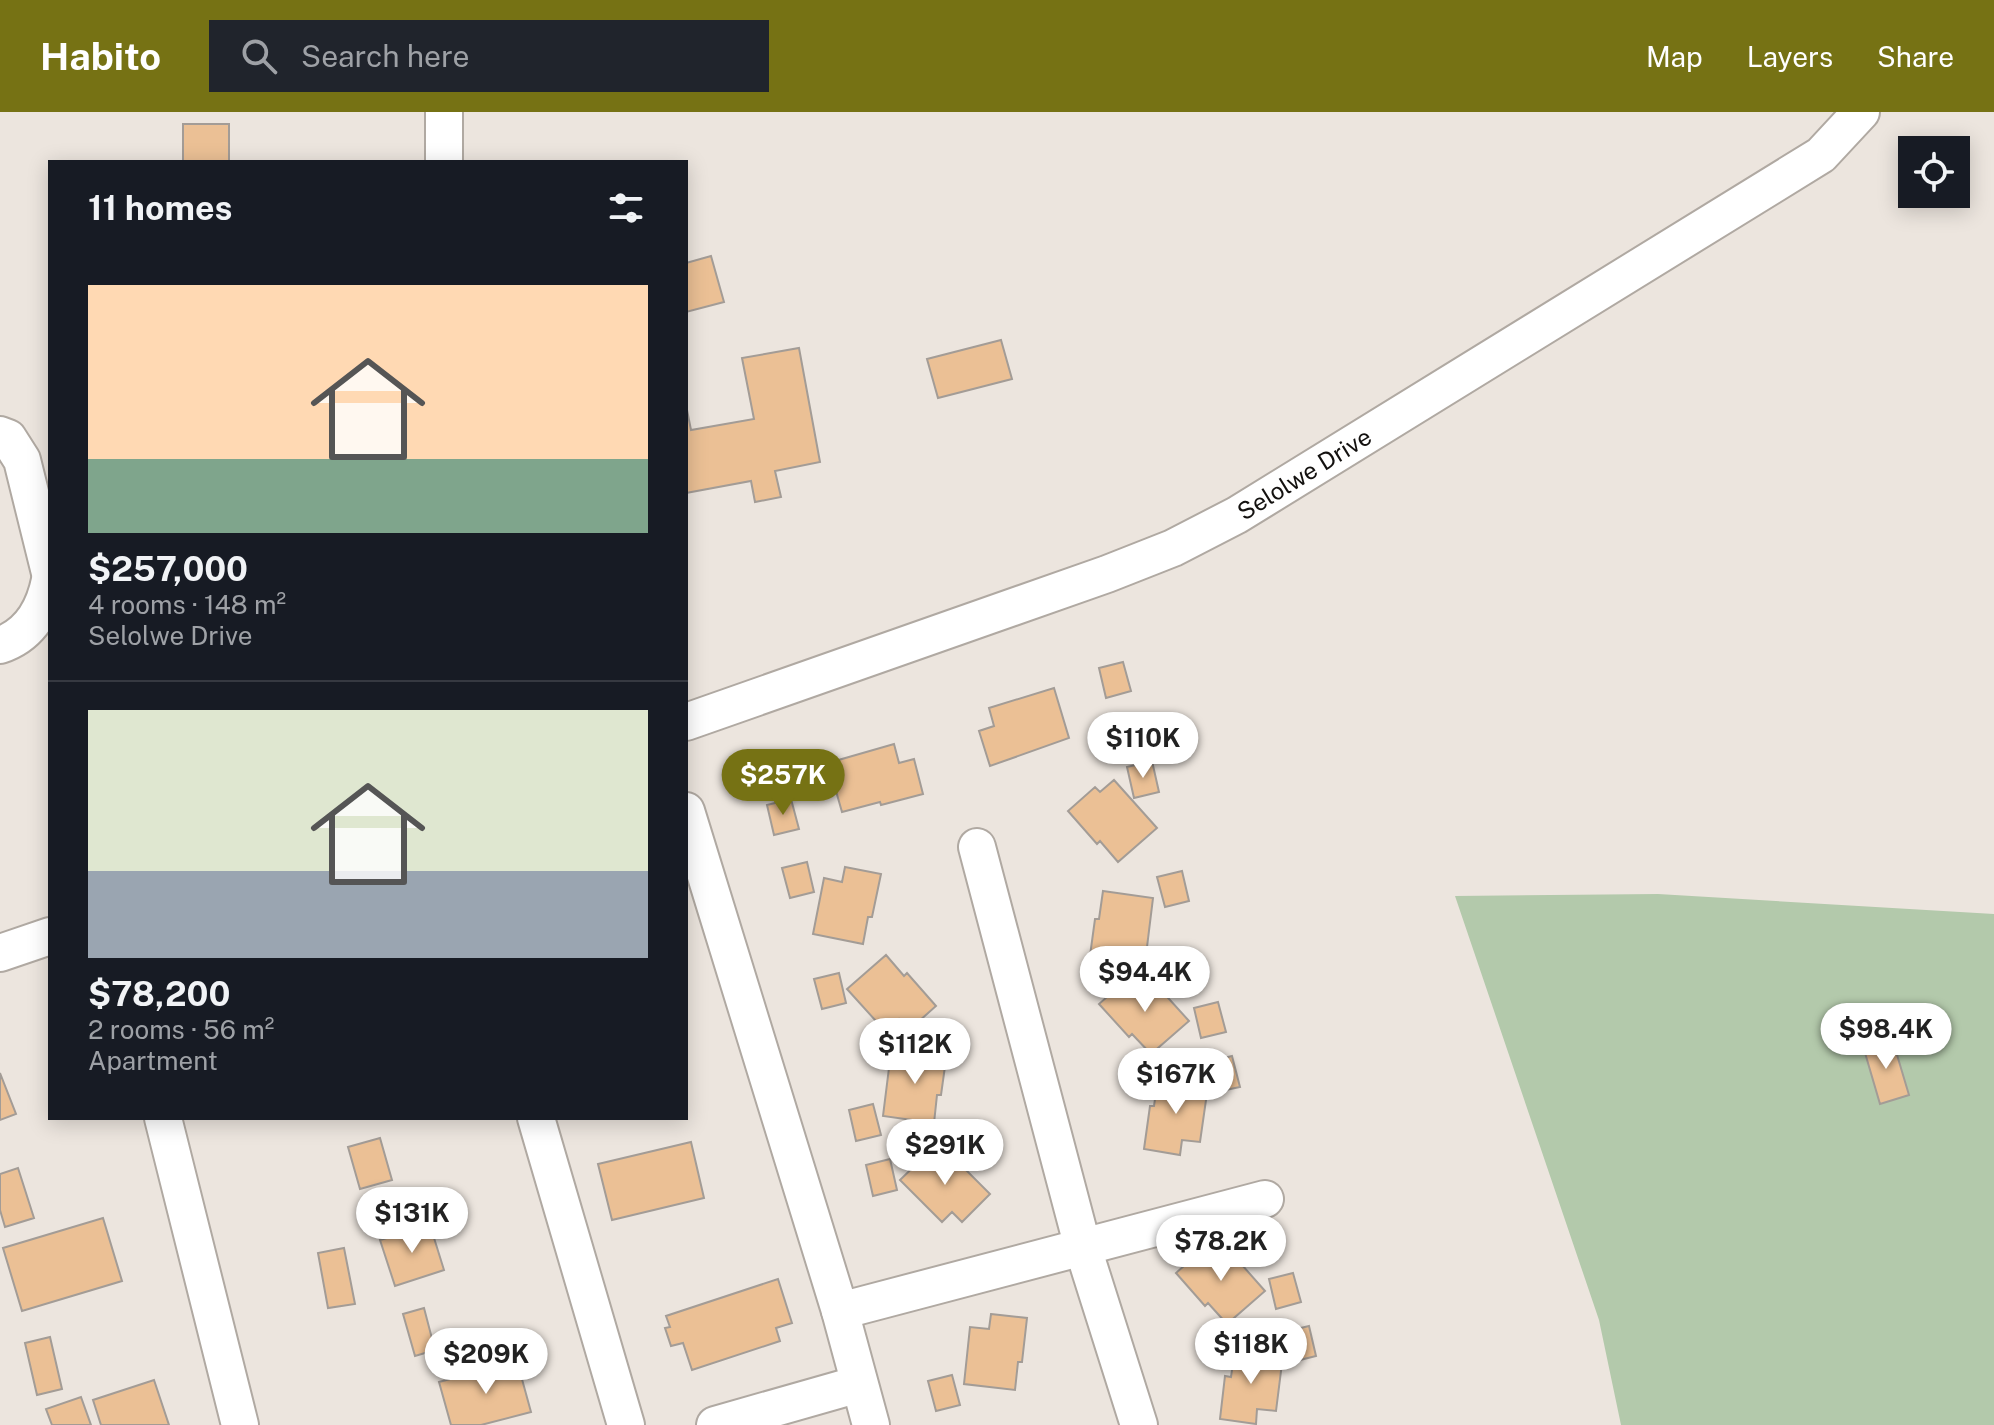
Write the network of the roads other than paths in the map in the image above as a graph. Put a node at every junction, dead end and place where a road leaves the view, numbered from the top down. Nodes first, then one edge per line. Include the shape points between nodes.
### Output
1 (444, 112) edge
2 (1861, 112) edge
3 (444, 160) edge
4 (0, 435) edge
5 (48, 565) edge
6 (48, 590) edge
7 (0, 645) edge
8 (688, 721) edge
9 (688, 817) edge
10 (977, 847) dead end
11 (48, 937) edge
12 (0, 953) edge
13 (164, 1120) edge
14 (537, 1120) edge
15 (1265, 1199) dead end
16 (1083, 1248) junction
17 (840, 1311) junction
18 (859, 1384) junction
19 (240, 1425) edge
20 (626, 1425) edge
21 (715, 1425) edge
22 (871, 1425) edge
23 (1139, 1425) edge

1 - 3 street
2 - 8 street, Selolwe Drive via 1821,155 1237,515 1107,574
4 - 5 street via 8,438 22,460
6 - 7 street via 35,622
9 - 17 street
10 - 16 street
11 - 12 street
13 - 19 street
14 - 20 street
15 - 16 street
16 - 17 street
16 - 23 street
17 - 18 street
18 - 21 street
18 - 22 street

